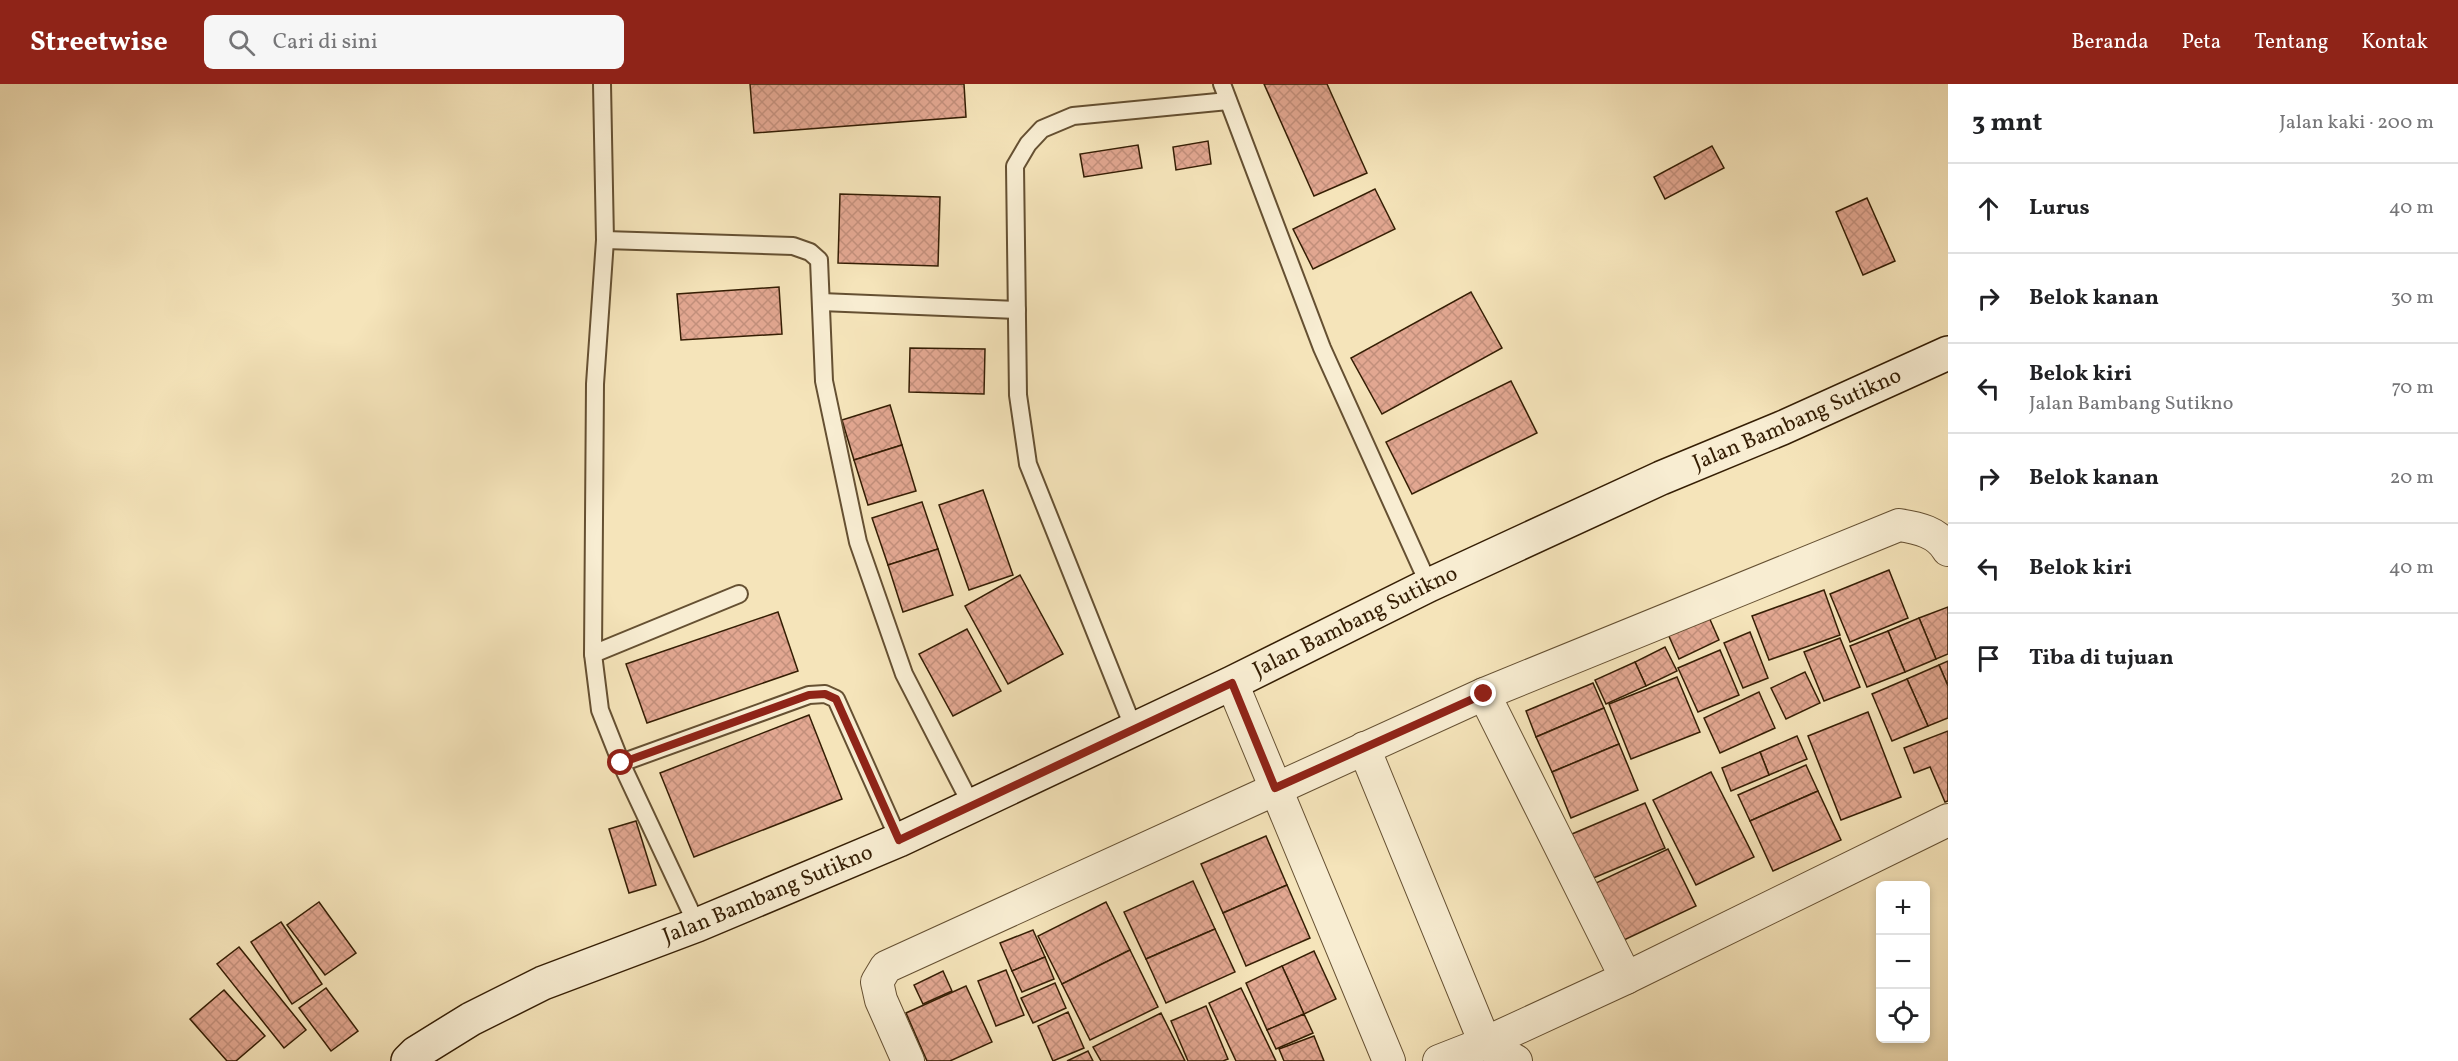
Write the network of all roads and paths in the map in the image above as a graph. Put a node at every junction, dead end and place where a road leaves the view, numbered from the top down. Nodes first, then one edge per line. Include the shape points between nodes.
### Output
1 (602, 84) edge
2 (1222, 84) edge
3 (1228, 101) junction
4 (605, 240) junction
5 (821, 302) junction
6 (1017, 310) junction
7 (1948, 354) edge
8 (1948, 550) edge
9 (1429, 585) junction
10 (739, 594) dead end
11 (593, 654) junction
12 (1232, 683) junction
13 (1484, 694) junction
14 (1134, 729) junction
15 (1364, 748) junction
16 (621, 763) junction
17 (1275, 788) junction
18 (972, 806) junction
19 (1948, 820) edge
20 (899, 840) junction
21 (697, 925) junction
22 (1626, 978) junction
23 (1485, 1043) junction
24 (408, 1061) edge
25 (908, 1061) edge
26 (1389, 1061) edge
27 (1439, 1061) edge
28 (1516, 1061) edge

1 - 4 lane
2 - 3 lane
3 - 6 lane via 1073,116 1042,129 1015,166
3 - 9 lane via 1322,348
4 - 5 lane via 793,246 819,260
4 - 11 lane via 595,384
5 - 6 lane
5 - 18 lane via 824,381 858,542 904,674
6 - 14 lane via 1018,395 1029,464
7 - 9 street, Jalan Bambang Sutikno via 1661,478
8 - 13 street via 1923,528 1899,525
9 - 12 street, Jalan Bambang Sutikno
10 - 11 lane
11 - 16 lane via 600,710
12 - 14 street, Jalan Bambang Sutikno
12 - 17 street
13 - 15 street
13 - 22 street
14 - 18 street, Jalan Bambang Sutikno
15 - 17 street
15 - 23 street
16 - 20 lane via 809,695 825,694 836,699
16 - 21 lane
17 - 25 street via 886,967 878,982 879,994
17 - 26 street
18 - 20 street, Jalan Bambang Sutikno
19 - 22 street
20 - 21 street, Jalan Bambang Sutikno
21 - 24 street, Jalan Bambang Sutikno via 543,983 471,1019
22 - 23 street
23 - 27 street
23 - 28 street

